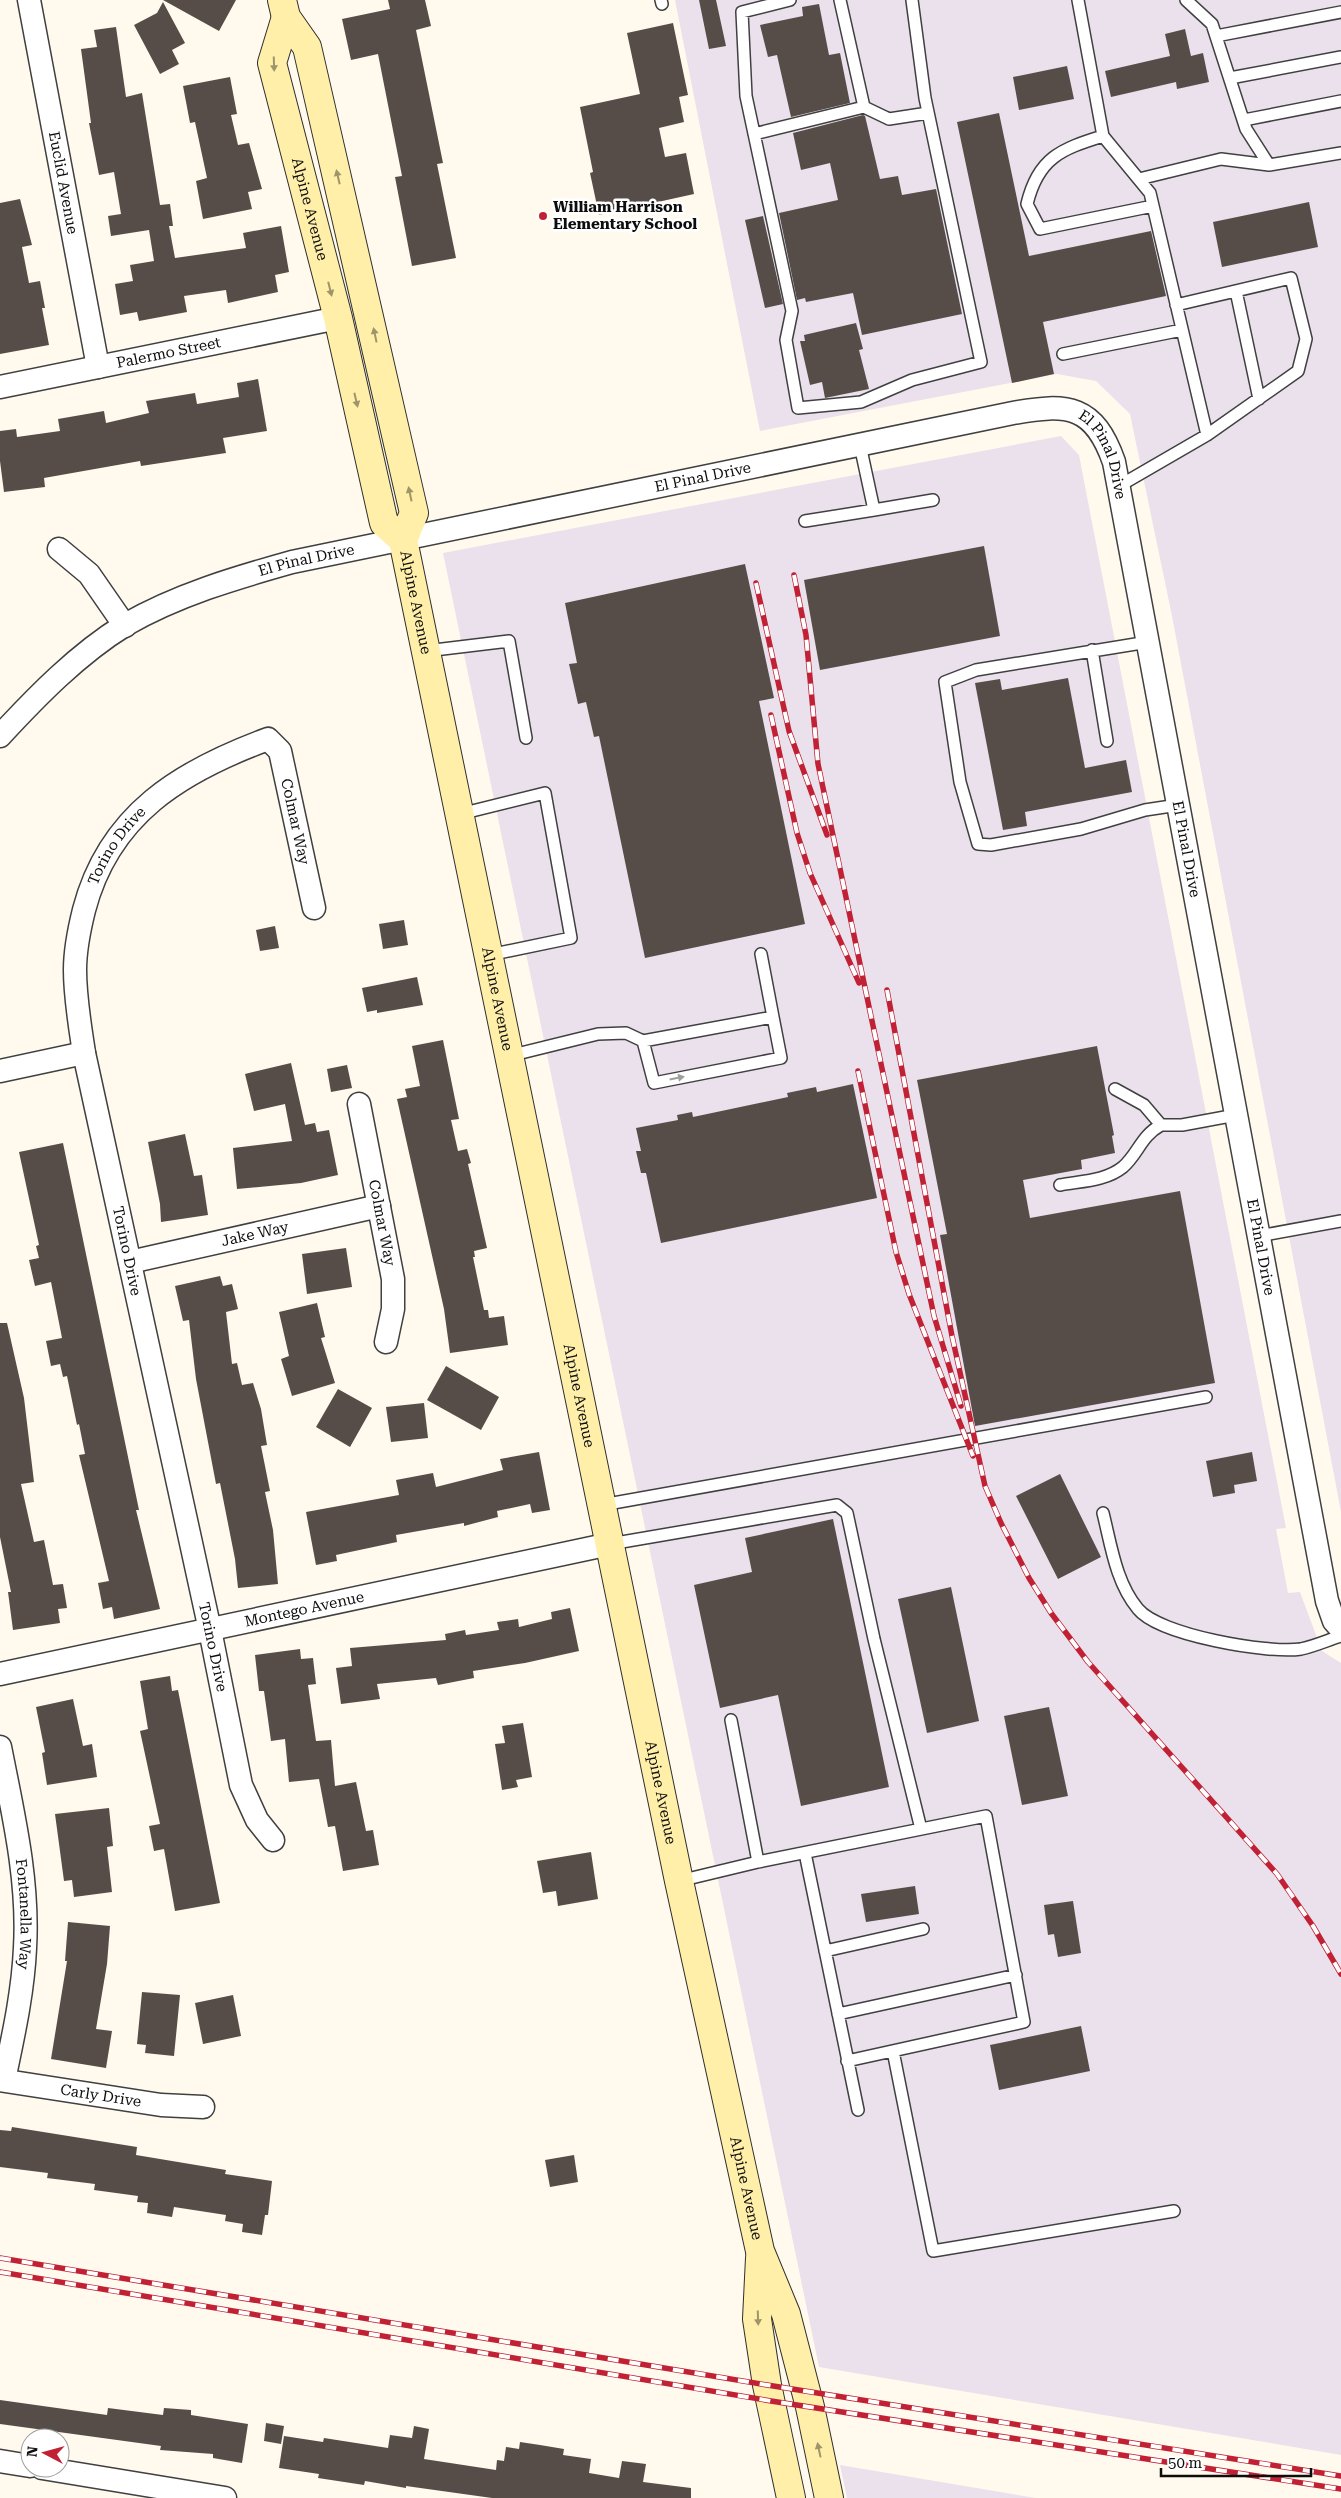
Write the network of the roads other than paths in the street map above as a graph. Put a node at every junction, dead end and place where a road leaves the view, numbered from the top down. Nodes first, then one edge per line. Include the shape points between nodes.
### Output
1 (29, 0) edge
2 (790, 0) edge
3 (840, 0) edge
4 (912, 0) edge
5 (1078, 0) edge
6 (1186, 0) edge
7 (284, 9) edge
8 (1341, 12) edge
9 (1216, 36) junction
10 (1341, 57) edge
11 (1230, 78) junction
12 (1341, 101) edge
13 (864, 107) junction
14 (928, 113) junction
15 (1244, 120) junction
16 (754, 134) junction
17 (1103, 136) junction
18 (1341, 153) edge
19 (1269, 165) junction
20 (1139, 179) junction
21 (1153, 206) junction
22 (1236, 291) junction
23 (1176, 305) junction
24 (338, 318) junction
25 (1182, 330) junction
26 (1063, 354) dead end
27 (98, 366) junction
28 (0, 387) edge
29 (1259, 399) junction
30 (1207, 435) junction
31 (860, 444) junction
32 (1119, 486) junction
33 (933, 500) dead end
34 (874, 510) junction
35 (805, 521) dead end
36 (403, 540) junction
37 (59, 550) dead end
38 (124, 626) junction
39 (1148, 642) junction
40 (1092, 650) junction
41 (426, 652) junction
42 (0, 736) edge
43 (526, 738) dead end
44 (268, 739) joint
45 (1107, 741) dead end
46 (1178, 805) junction
47 (460, 814) junction
48 (314, 908) dead end
49 (761, 954) dead end
50 (489, 956) junction
51 (773, 1017) junction
52 (643, 1041) junction
53 (84, 1054) junction
54 (509, 1056) junction
55 (0, 1070) edge
56 (1115, 1089) dead end
57 (359, 1104) dead end
58 (1236, 1115) junction
59 (1161, 1124) junction
60 (1060, 1184) dead end
61 (379, 1206) junction
62 (1341, 1221) edge
63 (1259, 1236) junction
64 (130, 1262) junction
65 (386, 1342) dead end
66 (1206, 1398) dead end
67 (602, 1505) junction
68 (1103, 1513) dead end
69 (610, 1544) junction
70 (1341, 1629) edge
71 (210, 1630) junction
72 (1341, 1636) edge
73 (0, 1674) edge
74 (731, 1720) dead end
75 (0, 1747) edge
76 (921, 1829) junction
77 (273, 1840) dead end
78 (805, 1853) junction
79 (758, 1862) junction
80 (679, 1881) junction
81 (923, 1929) dead end
82 (825, 1951) junction
83 (1016, 1975) junction
84 (838, 2014) junction
85 (893, 2051) junction
86 (847, 2061) junction
87 (2, 2080) edge
88 (203, 2107) dead end
89 (858, 2110) dead end
90 (1174, 2211) dead end
91 (760, 2251) junction
92 (0, 2461) edge
93 (20, 2464) edge
94 (70, 2473) edge
95 (224, 2498) edge
96 (791, 2498) edge
97 (829, 2498) edge

1 - 27 street, Euclid Avenue
2 - 16 lane via 742,12 746,96
3 - 13 lane
4 - 14 lane
5 - 17 lane
6 - 9 lane via 1212,24
7 -> 24 street, Alpine Avenue via 272,63
36 -> 7 street, Alpine Avenue via 414,512 364,286 307,46
8 - 9 lane
9 - 11 lane
10 - 11 lane
11 - 15 lane
12 - 15 lane
13 - 14 lane via 889,119
13 - 16 lane
14 - 16 lane via 981,362 912,380 861,402 798,408 786,340 792,310
15 - 19 lane
17 - 20 lane
17 - 21 lane via 1069,146 1042,167 1032,182 1027,204 1040,229
18 - 19 lane
19 - 20 lane via 1221,159
20 - 21 lane via 1150,193
21 - 23 lane
22 - 23 lane
22 - 29 lane
22 - 29 lane via 1291,278 1306,339 1298,372
23 - 25 lane
24 - 27 street, Palermo Street
24 -> 36 street, Alpine Avenue via 384,523
25 - 26 lane
25 - 30 lane
27 - 28 street, Palermo Street
29 - 30 lane
30 - 32 lane
31 - 32 street, El Pinal Drive via 1048,407 1065,408 1084,416 1099,429 1106,440
31 - 34 lane
31 - 36 street, El Pinal Drive
32 - 39 street, El Pinal Drive
33 - 34 lane
34 - 35 lane
36 - 38 street, El Pinal Drive via 292,562 232,578 170,602
36 - 41 street, Alpine Avenue
37 - 38 street via 89,574
38 - 42 street, El Pinal Drive via 39,694
39 - 40 lane
39 - 46 street, El Pinal Drive
40 - 45 lane
40 - 46 lane via 976,670 944,682 960,782 978,844 991,845 1081,829 1145,810
41 - 43 lane via 510,641
41 - 47 street, Alpine Avenue
44 - 48 street, Colmar Way via 280,752
44 - 53 street, Torino Drive via 194,771 126,825 107,852 90,889 78,936 75,970
46 - 58 street, El Pinal Drive
47 - 50 street, Alpine Avenue
47 - 50 lane via 545,793 571,938
49 - 51 lane
50 - 54 street, Alpine Avenue
51 - 52 lane
52 -> 51 lane via 654,1083 781,1058
52 - 54 lane via 626,1033 598,1034
53 - 55 street
53 - 64 street, Torino Drive
54 - 67 street, Alpine Avenue
56 - 59 lane via 1144,1105
57 - 61 street, Colmar Way
58 - 59 lane via 1182,1125
58 - 63 street, El Pinal Drive
59 - 60 lane via 1149,1131 1123,1167 1105,1177
61 - 64 street, Jake Way
61 - 65 street, Colmar Way via 393,1280 393,1309
62 - 63 lane
63 - 70 street, El Pinal Drive via 1327,1601 1334,1621
64 - 71 street, Torino Drive
66 - 67 lane
67 - 69 street, Alpine Avenue
68 - 72 lane via 1123,1588 1139,1610 1159,1624 1188,1634 1284,1650 1301,1649
69 - 71 street, Montego Avenue
69 - 76 lane via 837,1505 847,1513
69 - 80 street, Alpine Avenue
71 - 73 street, Montego Avenue
71 - 77 street, Torino Drive via 241,1785 257,1820
74 - 79 lane
75 - 87 street, Fontanella Way via 19,1848 25,1947 20,2004
76 - 78 lane
76 - 83 lane via 986,1816
78 - 79 lane
78 - 82 lane
79 - 80 lane
80 - 91 street, Alpine Avenue
81 - 82 lane
82 - 84 lane
83 - 84 lane
83 - 85 lane via 1024,2022
84 - 86 lane
85 - 86 lane
85 - 90 lane via 933,2251
86 - 89 lane
87 - 88 street, Carly Drive via 161,2105
91 -> 96 street, Alpine Avenue via 757,2319
97 -> 91 street, Alpine Avenue via 786,2314
92 - 93 street
94 - 95 street

